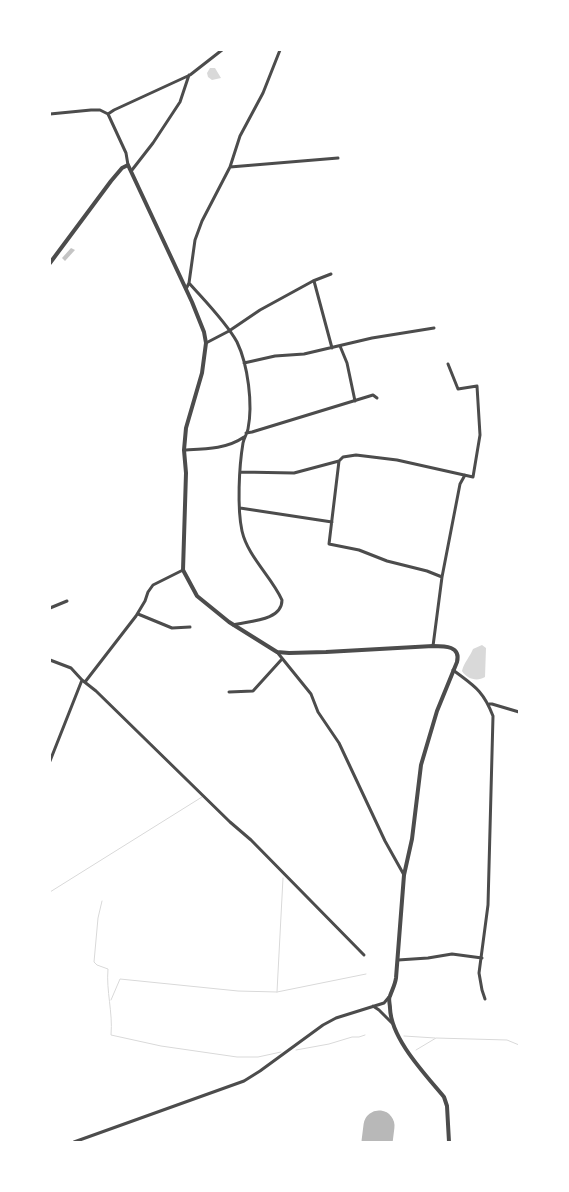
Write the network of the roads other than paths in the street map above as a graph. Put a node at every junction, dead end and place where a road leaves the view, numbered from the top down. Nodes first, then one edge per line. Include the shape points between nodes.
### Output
1 (222, 50) edge
2 (280, 50) edge
3 (190, 74) junction
4 (50, 114) edge
5 (108, 114) junction
6 (338, 158) dead end
7 (128, 164) junction
8 (230, 167) junction
9 (132, 170) junction
10 (50, 262) edge
11 (331, 274) dead end
12 (314, 281) junction
13 (189, 283) junction
14 (186, 290) junction
15 (434, 328) dead end
16 (229, 331) junction
17 (206, 343) junction
18 (340, 346) junction
19 (332, 348) junction
20 (244, 363) junction
21 (448, 364) dead end
22 (377, 398) dead end
23 (354, 401) junction
24 (246, 434) junction
25 (184, 450) junction
26 (339, 461) junction
27 (240, 472) junction
28 (465, 474) junction
29 (240, 508) junction
30 (332, 522) junction
31 (183, 570) junction
32 (442, 577) junction
33 (67, 602) dead end
34 (50, 608) edge
35 (138, 614) junction
36 (233, 625) junction
37 (190, 627) dead end
38 (433, 646) junction
39 (277, 652) junction
40 (282, 658) junction
41 (50, 660) edge
42 (453, 670) junction
43 (83, 681) junction
44 (229, 692) dead end
45 (489, 704) junction
46 (519, 712) edge
47 (50, 761) edge
48 (404, 875) junction
49 (364, 955) dead end
50 (482, 958) junction
51 (398, 960) junction
52 (389, 996) junction
53 (485, 1000) dead end
54 (383, 1004) junction
55 (372, 1006) junction
56 (389, 1006) junction
57 (389, 1011) junction
58 (381, 1012) junction
59 (392, 1023) junction
60 (74, 1142) edge
61 (449, 1142) edge

1 - 3 street
2 - 8 street via 263,93 240,136
3 - 5 street
3 - 9 street via 180,102
4 - 5 street via 91,110
5 - 7 street
6 - 8 street
7 - 9 street
7 - 10 street via 111,181
8 - 13 street via 195,240
9 - 14 street
11 - 12 street
12 - 16 street via 249,316
12 - 19 street
13 - 14 street
13 - 16 street
14 - 17 street
15 - 18 street
16 - 17 street
16 - 20 street via 237,342
17 - 25 street
18 - 19 street
18 - 23 street via 347,363
19 - 20 street
20 - 24 street via 249,391
21 - 28 street via 458,389 477,386 480,435 473,477
22 - 23 street via 373,395
23 - 24 street
24 - 25 street via 236,443
24 - 27 street
25 - 31 street
26 - 27 street via 294,473
26 - 28 street via 356,455
26 - 30 street
27 - 29 street
28 - 32 street via 460,484
29 - 30 street
29 - 36 street via 245,541 282,603 274,615
30 - 32 street via 329,544 359,550
31 - 35 street via 153,585
31 - 36 street via 197,596
32 - 38 street
33 - 34 street
35 - 37 street via 172,628
35 - 43 street
36 - 39 street
38 - 39 street
38 - 42 street via 449,646 457,652
39 - 40 street
40 - 44 street via 253,690
40 - 48 street via 311,694
41 - 43 street via 71,668
42 - 45 street via 480,690
42 - 48 street via 436,711 421,765
43 - 47 street
43 - 49 street via 251,840
45 - 46 street
45 - 50 street via 494,726 488,905
48 - 51 street
50 - 51 street via 452,954
50 - 53 street via 479,973
51 - 52 street via 395,986
52 - 54 street
52 - 56 street
54 - 55 street
54 - 56 street
54 - 58 street
55 - 58 street
55 - 60 street via 323,1025 244,1080
56 - 57 street
57 - 58 street
57 - 59 street
58 - 59 street
59 - 61 street via 410,1054 444,1097

